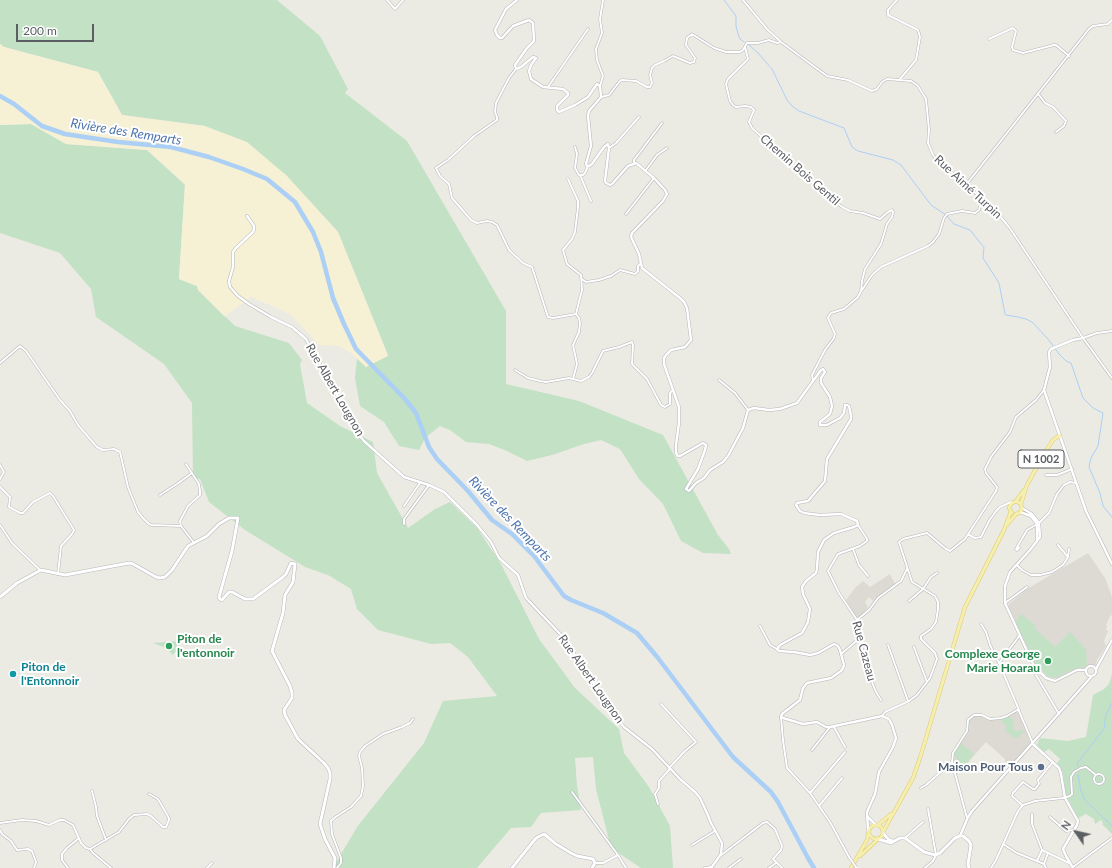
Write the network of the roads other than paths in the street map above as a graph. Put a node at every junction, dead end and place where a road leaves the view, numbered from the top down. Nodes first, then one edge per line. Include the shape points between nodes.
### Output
1 (388, 0) edge
2 (403, 0) edge
3 (517, 0) edge
4 (603, 0) edge
5 (743, 0) edge
6 (897, 0) edge
7 (1112, 20) edge
8 (588, 29) dead end
9 (989, 39) dead end
10 (781, 42) junction
11 (745, 48) junction
12 (1069, 56) junction
13 (516, 69) junction
14 (900, 80) junction
15 (600, 86) junction
16 (547, 88) junction
17 (1039, 95) junction
18 (601, 97) junction
19 (639, 117) dead end
20 (662, 123) dead end
21 (1056, 132) dead end
22 (575, 147) dead end
23 (609, 148) junction
24 (667, 148) dead end
25 (634, 163) junction
26 (588, 166) junction
27 (646, 170) junction
28 (580, 175) junction
29 (568, 178) dead end
30 (654, 178) junction
31 (966, 185) junction
32 (982, 199) junction
33 (591, 202) dead end
34 (626, 214) dead end
35 (247, 216) dead end
36 (640, 264) junction
37 (581, 278) junction
38 (861, 291) junction
39 (576, 314) junction
40 (1112, 331) edge
41 (1083, 338) junction
42 (0, 363) edge
43 (515, 370) dead end
44 (1112, 378) edge
45 (573, 379) junction
46 (720, 380) dead end
47 (813, 381) junction
48 (673, 390) junction
49 (1044, 390) junction
50 (748, 410) junction
51 (1060, 436) junction
52 (186, 464) dead end
53 (0, 465) edge
54 (1072, 469) junction
55 (192, 473) junction
56 (1046, 475) dead end
57 (0, 479) edge
58 (420, 483) junction
59 (1076, 483) junction
60 (429, 485) junction
61 (1028, 485) junction
62 (0, 487) edge
63 (160, 495) dead end
64 (1016, 501) junction
65 (1012, 502) junction
66 (1021, 504) junction
67 (404, 506) dead end
68 (1000, 507) junction
69 (1022, 508) junction
70 (1010, 510) junction
71 (1020, 512) junction
72 (1016, 514) junction
73 (1038, 523) junction
74 (404, 524) dead end
75 (0, 525) edge
76 (858, 525) junction
77 (181, 526) junction
78 (1004, 530) junction
79 (969, 534) junction
80 (194, 543) junction
81 (1058, 545) dead end
82 (1018, 546) dead end
83 (853, 549) junction
84 (1069, 549) dead end
85 (1068, 557) junction
86 (1017, 564) junction
87 (1112, 564) edge
88 (907, 569) junction
89 (41, 570) junction
90 (58, 574) junction
91 (937, 574) dead end
92 (868, 576) dead end
93 (1027, 587) dead end
94 (923, 589) junction
95 (0, 597) edge
96 (909, 601) dead end
97 (1005, 603) junction
98 (857, 620) junction
99 (981, 624) dead end
100 (760, 626) dead end
101 (1020, 635) junction
102 (860, 638) junction
103 (1112, 640) edge
104 (888, 645) dead end
105 (914, 647) dead end
106 (777, 650) junction
107 (841, 654) junction
108 (1101, 660) junction
109 (999, 663) junction
110 (1092, 666) junction
111 (1096, 669) junction
112 (1087, 672) junction
113 (1036, 675) dead end
114 (1092, 676) junction
115 (927, 682) junction
116 (1084, 685) junction
117 (881, 700) dead end
118 (908, 701) junction
119 (661, 704) dead end
120 (1019, 711) junction
121 (1059, 714) junction
122 (882, 716) junction
123 (781, 717) junction
124 (413, 719) dead end
125 (832, 727) junction
126 (1033, 744) junction
127 (845, 747) dead end
128 (812, 750) dead end
129 (845, 752) dead end
130 (952, 762) junction
131 (1053, 762) junction
132 (670, 768) junction
133 (1096, 775) junction
134 (842, 778) dead end
135 (921, 788) dead end
136 (92, 791) dead end
137 (572, 792) dead end
138 (810, 793) junction
139 (149, 794) dead end
140 (1065, 798) junction
141 (658, 804) dead end
142 (818, 806) junction
143 (1022, 806) junction
144 (896, 808) junction
145 (928, 809) dead end
146 (1032, 814) dead end
147 (866, 816) junction
148 (1050, 817) dead end
149 (967, 819) junction
150 (923, 822) dead end
151 (0, 823) edge
152 (877, 825) junction
153 (0, 830) edge
154 (868, 830) junction
155 (1073, 830) junction
156 (715, 831) junction
157 (883, 832) junction
158 (868, 834) junction
159 (960, 836) junction
160 (79, 838) junction
161 (905, 838) junction
162 (1112, 838) edge
163 (877, 839) junction
164 (106, 840) junction
165 (895, 841) junction
166 (1003, 844) junction
167 (692, 845) dead end
168 (90, 849) junction
169 (1042, 850) junction
170 (1048, 853) junction
171 (618, 855) junction
172 (936, 855) junction
173 (720, 857) junction
174 (741, 859) dead end
175 (857, 859) junction
176 (1037, 861) junction
177 (212, 863) dead end
178 (776, 863) junction
179 (1070, 863) junction
180 (595, 864) junction
181 (1044, 864) junction
182 (857, 867) edge
183 (34, 868) edge
184 (68, 868) edge
185 (111, 868) edge
186 (207, 868) edge
187 (336, 868) edge
188 (512, 868) edge
189 (592, 868) edge
190 (626, 868) edge
191 (705, 868) edge
192 (711, 868) edge
193 (729, 868) edge
194 (769, 868) edge
195 (782, 868) edge
196 (851, 868) edge
197 (925, 868) edge
198 (969, 868) edge
199 (991, 868) edge
200 (1046, 868) edge
201 (1073, 868) edge

1 - 2 street via 395,9
3 - 13 street via 506,9 495,30 502,38 513,26 529,20 533,23 534,41 515,65
4 - 15 street via 600,19 602,33 596,49 603,76
5 - 10 street, Rue Aimé Turpin
6 - 14 street via 888,10 888,15 918,30 920,37 916,60
7 - 12 street via 1108,24 1093,26
8 - 16 street
9 - 12 street via 1012,28 1016,31 1013,50 1023,53 1054,44
10 - 11 street via 769,40 748,43
10 - 14 street, Rue Aimé Turpin via 827,76 848,80 871,91 876,90 887,79
11 - 18 street via 738,53 726,52 690,35 686,45 694,62 690,63 672,56 655,65 650,72 650,87 636,81 622,80 609,95
11 - 38 street, Chemin Bois Gentil via 748,59 726,84 733,105 751,107 754,110 749,122 752,128 842,207 880,219 888,212 893,212 881,244 865,269
12 - 17 street
13 - 16 street via 533,57 536,58 529,75 531,79
13 - 39 street via 496,103 494,112 497,120 436,168 449,184 452,198 471,220 477,223 487,221 497,225 509,250 523,263 532,267 548,317
14 - 31 street, Rue Aimé Turpin via 911,81 923,92 927,104 930,149 937,160
15 - 16 street via 597,84 588,97 561,112 557,110 557,106 568,93
15 - 18 street
17 - 21 street via 1066,121
17 - 31 street
18 - 26 street via 589,111 591,146 586,164
19 - 23 street
20 - 25 street
22 - 28 street via 575,168
23 - 25 street via 605,181 608,184 612,184
23 - 26 street via 608,144 605,145 591,166
24 - 27 street via 657,155
25 - 27 street
26 - 28 street via 585,173
27 - 30 street
28 - 33 street
29 - 37 street via 578,207 575,232 563,250 567,264 578,271
30 - 34 street
30 - 36 street via 667,194 632,233
31 - 32 street, Rue Aimé Turpin
32 - 38 street via 979,210 975,213 962,210 946,215 933,242 876,270
32 - 41 street, Rue Aimé Turpin via 994,208 1017,237
35 - 58 street, Rue Albert Lougnon via 254,229 233,252 230,287 250,304 302,335 359,435 404,477
36 - 37 street via 636,274 620,270 608,278 589,282
36 - 48 street via 680,298 687,308 691,340 685,347 671,350 664,358
37 - 39 street via 582,290
38 - 47 street via 857,300 829,316 835,334 812,375
39 - 45 street via 580,323 573,345 578,364
40 - 41 street
41 - 44 street, Rue Aimé Turpin
41 - 49 street via 1051,349 1050,371
42 - 77 street via 20,346 26,351 96,447 120,452 128,487 143,518 152,525
43 - 45 street via 528,378 546,382
45 - 48 street via 580,382 589,377 603,351 632,342 632,364 647,379 661,405 665,407 670,404 670,393
46 - 50 street
47 - 50 street via 800,399 791,406
47 - 76 street via 823,369 825,372 821,383 830,397 832,406 830,414 820,422 820,425 827,425 843,416 845,405 852,416 827,458 825,481 808,501 797,503 797,508 804,513 840,514 857,521
48 - 50 street via 680,414 676,453 680,456 703,443 706,445 698,469 686,488 688,491 728,456 743,428
49 - 51 street
49 - 79 street via 1016,417 1010,432 991,457 985,469 997,487
51 - 54 street
51 - 61 main road, N 1002 via 1053,440
52 - 55 street
53 - 57 street via 4,472
54 - 56 street via 1058,475
54 - 59 street
55 - 63 street
55 - 77 street via 199,484 200,495 188,506 180,521
58 - 60 street, Rue Albert Lougnon
58 - 67 street
59 - 73 street via 1064,485 1049,513
59 - 87 street
60 - 74 street via 404,519
60 - 132 street, Rue Albert Lougnon via 444,492 477,525 491,542 499,558 518,575 526,598 562,636 619,721
61 - 64 main road, N 1002
61 - 66 main road, N 1002
62 - 90 street via 10,497 9,507 20,514 48,494 53,496 74,530 61,546
64 - 65 main road
64 - 66 main road
65 - 68 street
65 - 70 main road
66 - 69 main road
68 - 70 street
68 - 79 street via 981,537 975,538
69 - 71 main road
69 - 73 street via 1032,514
70 - 72 main road
70 - 78 main road
71 - 72 main road
71 - 73 street via 1031,516
72 - 78 main road
73 - 82 street via 1026,530
73 - 86 street via 1038,538 1035,544
75 - 89 street via 12,542
76 - 83 street, Rue Cazeau via 867,539 865,543
76 - 106 street via 834,533 824,540 818,552 816,573 802,587 810,612 804,631 780,645
77 - 80 street
78 - 144 main road via 965,607 918,764 910,785
79 - 88 street via 950,551 927,533 899,542
80 - 90 main road via 188,546 165,577 156,577 129,563 65,575
80 - 187 main road via 229,518 238,518 219,597 222,600 229,592 245,599 253,599 283,577 290,563 295,564 295,575 285,595 283,613 272,651 292,693 292,698 284,710 285,715 298,739 324,763 330,773 320,824 335,858
81 - 85 street
83 - 92 street via 859,565
83 - 98 street, Rue Cazeau via 838,554 828,571
84 - 85 street
85 - 86 street via 1063,565 1048,574 1031,575
86 - 97 street via 1006,582
88 - 94 street via 912,582
88 - 98 street via 901,581 878,598
89 - 90 main road
89 - 95 main road via 17,583
91 - 94 street
93 - 97 street
94 - 96 street
94 - 115 street via 935,596 938,609 934,626 923,634 921,639 937,655
97 - 101 street
98 - 102 street, Rue Cazeau
99 - 109 street
100 - 106 street via 770,645
101 - 109 street
101 - 112 street via 1034,666 1046,678 1055,680 1081,670
102 - 107 street
102 - 117 street, Rue Cazeau via 864,660
103 - 108 street
104 - 118 street
105 - 115 street
106 - 107 street via 810,655 834,644 838,646
107 - 123 street via 844,665 841,671 827,679 807,683 800,700
108 - 110 street
108 - 111 street
109 - 120 street
110 - 111 street
110 - 112 street via 1088,667
111 - 114 street
112 - 114 street
112 - 116 street
113 - 121 street
114 - 116 street
115 - 118 street via 917,695
116 - 121 street
118 - 122 street
119 - 132 street via 696,742
120 - 126 street
120 - 130 street via 1015,710 1001,718 990,719 977,714 971,716 967,722 967,731 953,753
121 - 126 street
122 - 125 street
122 - 147 street via 889,719 896,738 879,772 876,794
123 - 125 street via 797,723 816,722
123 - 138 street via 787,768
124 - 187 street via 402,727 383,734 360,752 363,786 361,796 332,821 332,834 340,858
125 - 127 street
125 - 128 street
126 - 131 street
126 - 149 street
129 - 138 street
130 - 135 street
130 - 149 street
131 - 140 street via 1060,771
131 - 143 street via 1038,780 1039,784 1035,789 1023,782 1013,792 1012,796
132 - 141 street via 659,781 659,788 655,794
132 - 156 street, Rue Albert Lougnon via 700,798
133 - 133 street via 1095,782 1101,784 1103,777
133 - 140 street via 1086,767 1074,772 1071,778 1072,794
134 - 142 street
136 - 164 street via 97,816
137 - 171 street
138 - 142 street
139 - 164 street via 159,800 169,818 167,824 162,828 152,816 142,813 134,815 119,832
140 - 143 street via 1034,801
140 - 155 street via 1078,821
142 - 182 street, bridge
143 - 166 street
144 - 152 main road
144 - 157 main road
145 - 172 street
146 - 169 street via 1032,824
147 - 152 street
147 - 154 street
148 - 155 street via 1066,831
149 - 159 street
150 - 161 street
151 - 160 street via 22,820 36,821 49,826 64,820 73,825
152 - 154 main road via 871,826
152 - 157 main road
153 - 183 street via 17,850 28,849 32,852 36,862
154 - 158 main road
155 - 179 street via 1063,849
156 - 167 street
156 - 173 street, Rue Albert Lougnon via 722,843
157 - 163 main road
157 - 165 main road via 888,840
158 - 163 main road via 872,839
158 - 175 main road
159 - 172 main road
159 - 198 main road via 966,837 971,845
160 - 168 street via 83,846
160 - 184 street via 62,854 62,860
161 - 165 main road
161 - 172 main road via 924,852
162 - 201 street
163 - 165 main road via 889,843
163 - 175 main road
164 - 168 street
166 - 176 street
166 - 199 street
168 - 185 street
169 - 170 street
169 - 176 street
170 - 179 street
170 - 181 street
171 - 180 street
171 - 190 street
172 - 197 street
173 - 178 street via 765,822 775,829 782,846 773,860
173 - 192 street
174 - 193 street
175 - 196 main road
176 - 181 street
177 - 186 street
178 - 194 street
178 - 195 street
179 - 201 street
180 - 188 main road via 593,859 577,856 544,834 536,838
180 - 189 main road
181 - 200 street
191 - 192 street

